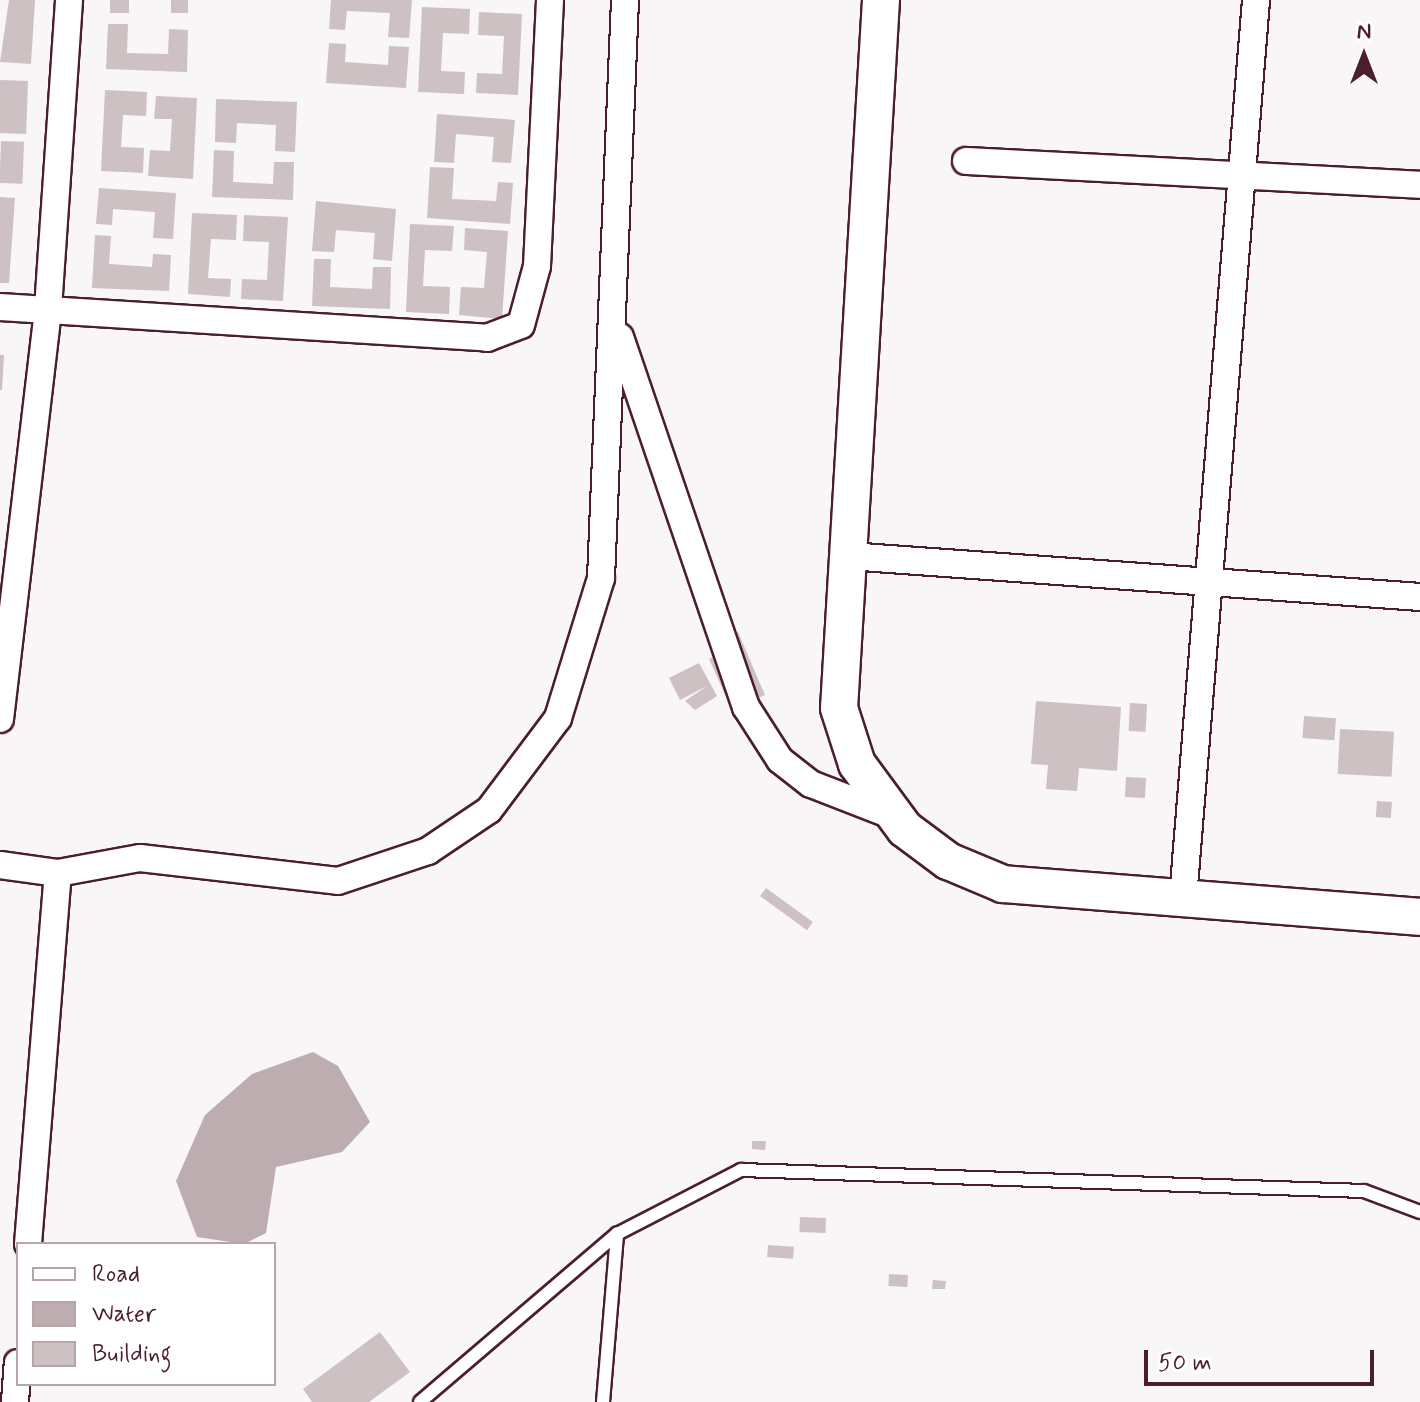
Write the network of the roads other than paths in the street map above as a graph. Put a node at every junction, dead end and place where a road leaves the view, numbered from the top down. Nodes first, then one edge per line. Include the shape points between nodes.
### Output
1 (69, 0) edge
2 (550, 0) edge
3 (625, 0) edge
4 (881, 0) edge
5 (1256, 0) edge
6 (966, 161) dead end
7 (1242, 176) junction
8 (1420, 185) edge
9 (0, 307) edge
10 (48, 309) junction
11 (614, 322) junction
12 (848, 556) junction
13 (1209, 582) junction
14 (1420, 597) edge
15 (0, 719) edge
16 (898, 818) junction
17 (0, 865) edge
18 (58, 873) junction
19 (1183, 898) junction
20 (1420, 917) edge
21 (1420, 1212) edge
22 (617, 1234) junction
23 (28, 1242) edge
24 (420, 1402) edge
25 (603, 1402) edge

1 - 10 street
2 - 10 street via 537,266 521,325 487,338
3 - 11 street
4 - 12 street
5 - 7 street
6 - 7 street
7 - 8 street
7 - 13 street
9 - 10 street
10 - 15 street
11 - 16 street via 746,707 780,760 811,784
11 - 18 street via 601,578 558,718 489,810 428,851 338,881 140,858
12 - 13 street
12 - 16 street via 839,708 857,764
13 - 14 street
13 - 19 street
16 - 19 street via 948,861 1003,884
17 - 18 street
18 - 23 street
19 - 20 street
21 - 22 lane via 1364,1191 741,1170
22 - 24 lane
22 - 25 lane

